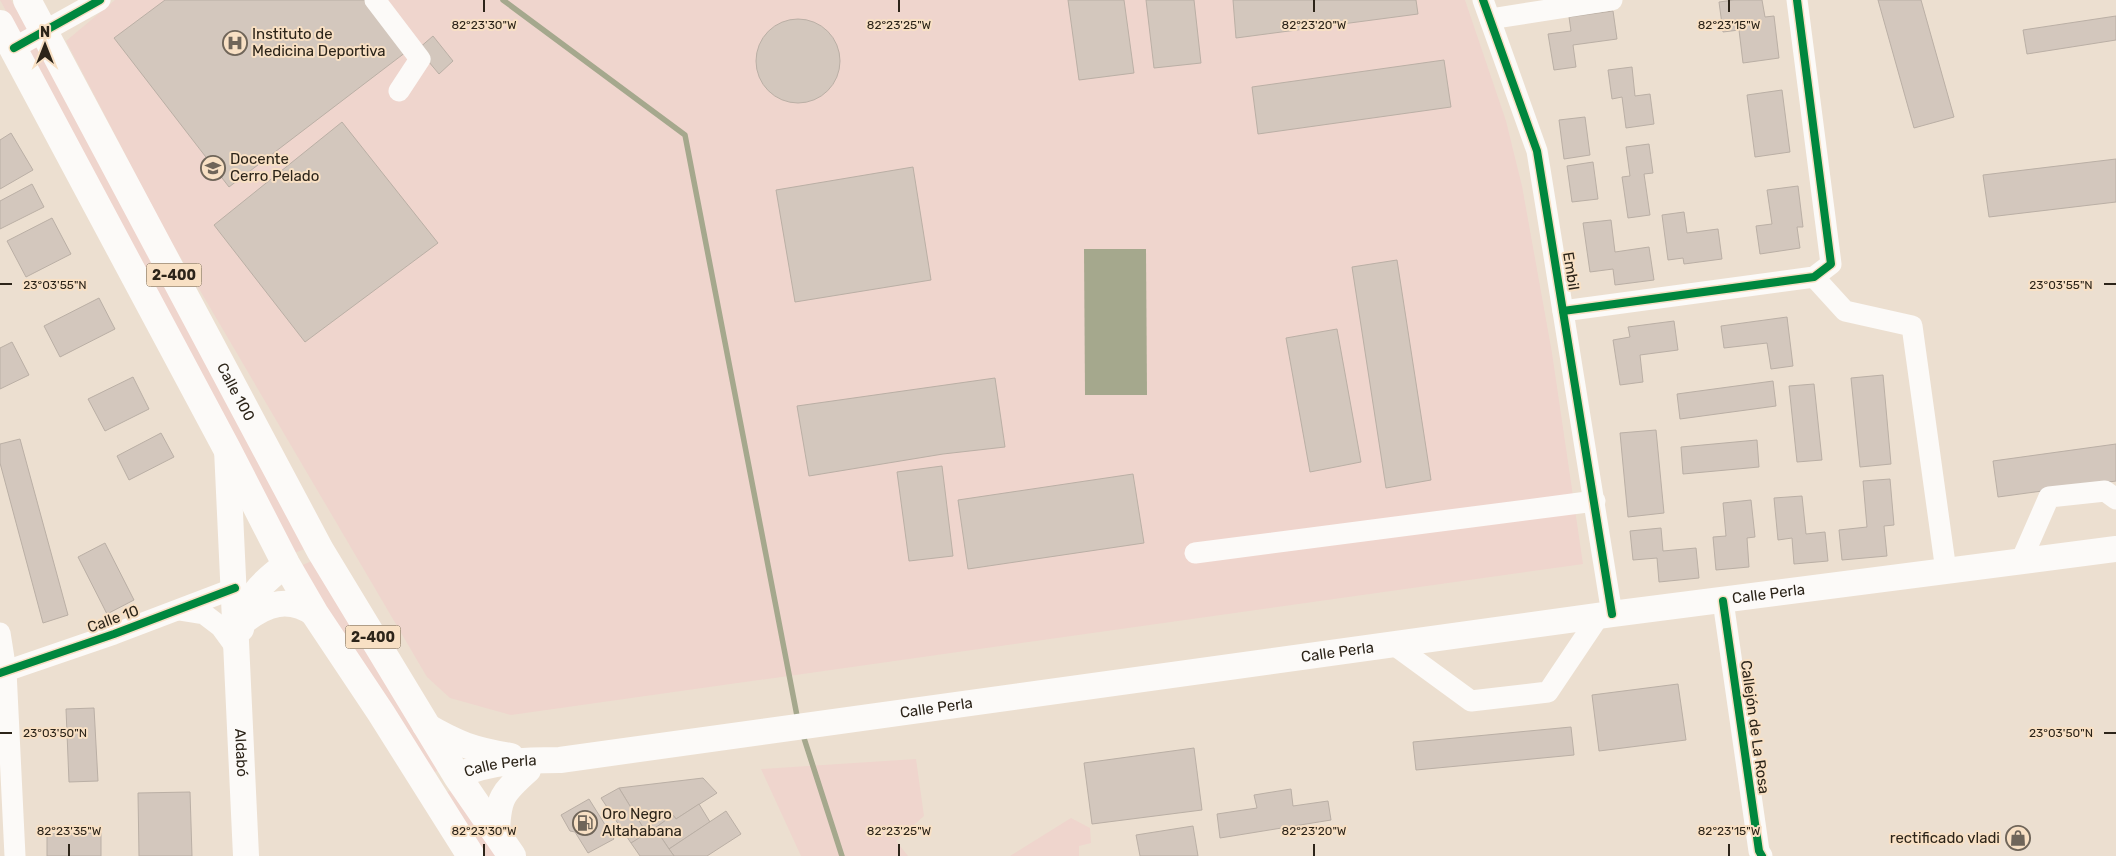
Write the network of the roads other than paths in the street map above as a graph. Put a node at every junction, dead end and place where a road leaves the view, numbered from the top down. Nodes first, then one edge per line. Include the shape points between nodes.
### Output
1 (27, 0) edge
2 (100, 0) edge
3 (375, 0) edge
4 (1612, 0) edge
5 (1797, 0) edge
6 (1487, 10) edge
7 (0, 24) edge
8 (45, 31) junction
9 (14, 48) junction
10 (399, 91) dead end
11 (1814, 277) junction
12 (1563, 311) junction
13 (227, 448) junction
14 (2116, 500) edge
15 (1595, 502) junction
16 (2116, 549) edge
17 (320, 550) junction
18 (1195, 553) dead end
19 (2021, 561) junction
20 (286, 564) junction
21 (1946, 571) junction
22 (235, 588) junction
23 (1723, 601) junction
24 (179, 610) junction
25 (315, 614) junction
26 (1605, 615) junction
27 (243, 622) junction
28 (0, 633) edge
29 (1393, 644) junction
30 (237, 649) junction
31 (3, 672) edge
32 (425, 725) junction
33 (529, 765) junction
34 (457, 776) junction
35 (427, 787) junction
36 (497, 833) junction
37 (15, 856) edge
38 (246, 856) edge
39 (471, 856) edge
40 (512, 856) edge
41 (1762, 856) edge

1 - 8 highway, Calle 100 / 2-400
2 - 8 street
3 - 10 street via 420,59
4 - 6 street
5 - 11 street via 1830,264
6 - 12 street, Embil via 1536,150
7 - 9 highway, 2-400
8 - 9 street
8 - 17 highway, Calle 100 / 2-400
9 - 13 highway, 2-400
11 - 12 street
11 - 21 street via 1845,311 1912,326
12 - 15 street, Embil
13 - 20 highway, 2-400
13 - 22 main road, Aldabó
14 - 19 street via 2105,491 2049,497
15 - 18 street
15 - 26 street, Embil
16 - 19 main road, Calle Perla
17 - 20 highway
17 - 32 highway, Calle 100 / 2-400
19 - 21 main road, Calle Perla
20 - 22 main road
20 - 25 highway, 2-400
20 - 27 main road, Aldabó via 259,586
21 - 23 main road, Calle Perla
22 - 24 street, Calle 10
22 - 30 main road, Aldabó
23 - 26 main road, Calle Perla
23 - 41 street, Callejón de La Rosa
24 - 30 street via 204,614 221,627
24 - 31 street, Calle 10
25 - 27 main road via 294,604 276,604 257,610
25 - 35 highway, 2-400
26 - 29 main road, Calle Perla
26 - 29 street via 1548,692 1471,701
27 - 30 main road, Aldabó
28 - 31 street
29 - 33 main road, Calle Perla
30 - 38 main road, Aldabó
31 - 37 street
32 - 33 main road via 451,741
32 - 34 highway, Calle 100 / 2-400
33 - 34 main road, Calle Perla via 475,768
33 - 36 main road via 501,798
34 - 35 highway
34 - 36 highway, 2-400
35 - 39 highway, 2-400
36 - 40 highway, 2-400

